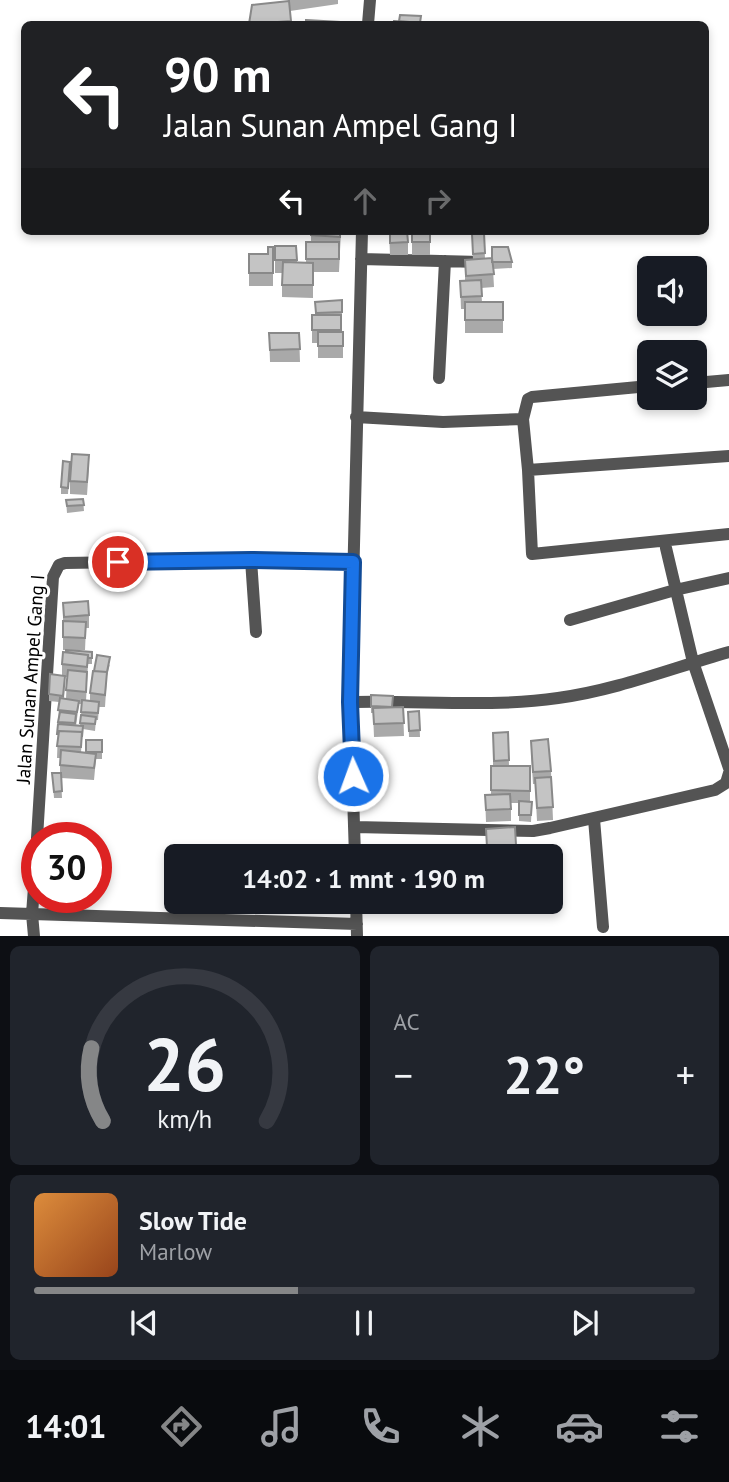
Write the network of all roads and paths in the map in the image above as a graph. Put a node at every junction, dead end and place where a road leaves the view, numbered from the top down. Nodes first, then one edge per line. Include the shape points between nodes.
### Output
1 (370, 0) edge
2 (368, 21) edge
3 (362, 235) edge
4 (361, 259) junction
5 (444, 261) junction
6 (487, 262) edge
7 (439, 378) dead end
8 (729, 380) edge
9 (707, 382) edge
10 (637, 387) edge
11 (356, 417) junction
12 (523, 419) junction
13 (729, 456) edge
14 (528, 470) junction
15 (729, 534) edge
16 (666, 548) dead end
17 (251, 560) junction
18 (353, 562) junction
19 (729, 578) edge
20 (675, 590) junction
21 (570, 620) dead end
22 (256, 632) dead end
23 (729, 652) edge
24 (693, 662) junction
25 (350, 702) junction
26 (723, 729) edge
27 (729, 771) edge
28 (594, 819) junction
29 (38, 822) edge
30 (355, 827) junction
31 (355, 844) edge
32 (0, 913) edge
33 (32, 914) junction
34 (357, 919) edge
35 (603, 927) dead end
36 (34, 936) edge

1 - 2 street
3 - 4 street
4 - 5 street
4 - 11 street
5 - 6 street
5 - 7 street
8 - 9 street
10 - 12 street via 532,397
11 - 12 street via 443,422
11 - 18 street
12 - 14 street
13 - 14 street
14 - 15 street via 532,554
16 - 20 street
17 - 18 street, Jalan Sunan Ampel Gang I
17 - 22 street
17 - 29 street, Jalan Sunan Ampel Gang I via 65,563 56,567
18 - 25 street
19 - 20 street
20 - 21 street
20 - 24 street
23 - 24 street
24 - 25 street via 649,678 560,698 487,704
24 - 26 street
25 - 30 street
26 - 27 street
27 - 28 street via 726,783 715,790
28 - 30 street via 533,831
28 - 35 street
30 - 31 street
32 - 33 street
33 - 34 street
33 - 36 street

